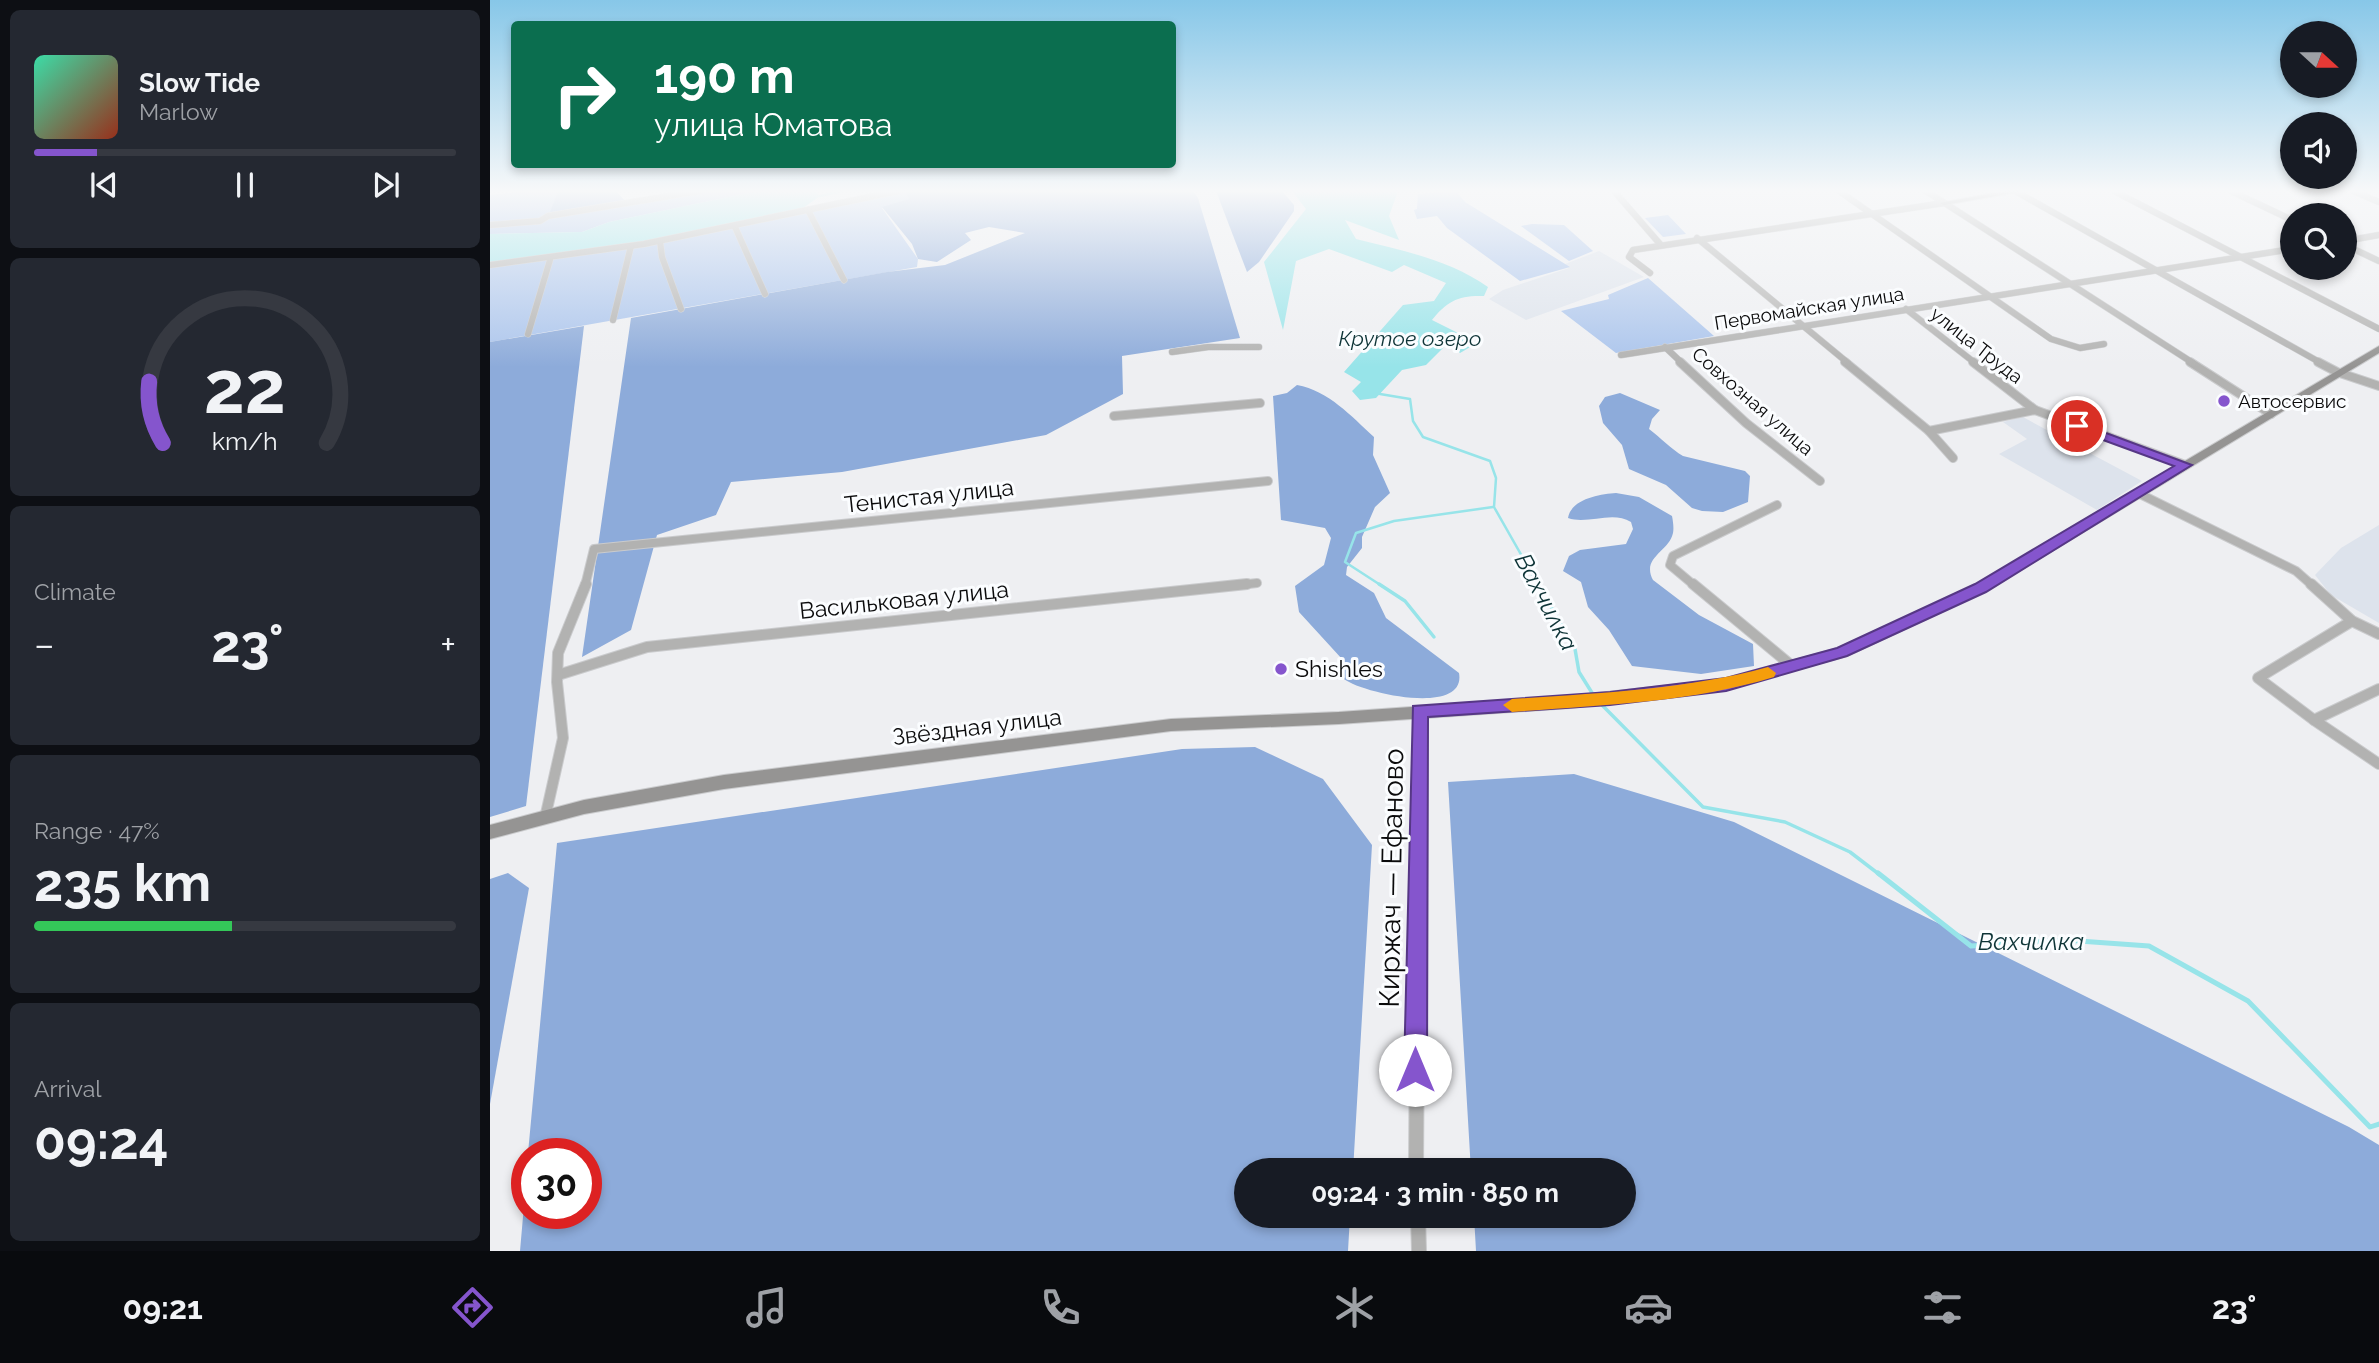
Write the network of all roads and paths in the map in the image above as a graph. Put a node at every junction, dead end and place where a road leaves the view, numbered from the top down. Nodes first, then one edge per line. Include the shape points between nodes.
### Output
1 (611, 249) edge
2 (630, 249) edge
3 (661, 249) edge
4 (745, 249) edge
5 (829, 249) edge
6 (1636, 249) edge
7 (1710, 249) edge
8 (1924, 249) edge
9 (2018, 249) edge
10 (2118, 249) edge
11 (2225, 249) edge
12 (2357, 249) edge
13 (2280, 251) edge
14 (2239, 257) junction
15 (550, 260) junction
16 (2379, 261) edge
17 (490, 265) edge
18 (2156, 271) junction
19 (1650, 273) dead end
20 (844, 279) dead end
21 (2072, 283) junction
22 (765, 294) dead end
23 (1992, 296) junction
24 (681, 309) dead end
25 (1906, 309) junction
26 (613, 320) dead end
27 (1799, 325) junction
28 (2379, 329) edge
29 (528, 334) dead end
30 (2104, 344) dead end
31 (1259, 347) dead end
32 (1665, 347) junction
33 (2379, 349) edge
34 (1172, 352) dead end
35 (1621, 355) dead end
36 (2337, 372) junction
37 (2379, 386) edge
38 (1260, 403) dead end
39 (2035, 410) junction
40 (2271, 414) junction
41 (1114, 416) dead end
42 (1929, 431) junction
43 (1953, 458) dead end
44 (2185, 465) junction
45 (1268, 481) dead end
46 (1820, 481) dead end
47 (2138, 494) junction
48 (1777, 505) dead end
49 (1257, 583) dead end
50 (2352, 621) junction
51 (2379, 634) edge
52 (1792, 666) junction
53 (558, 675) junction
54 (2379, 689) edge
55 (1419, 711) junction
56 (2314, 720) junction
57 (2379, 764) edge
58 (545, 818) junction
59 (490, 832) edge
60 (1416, 1158) edge
61 (1418, 1228) edge
62 (1419, 1251) edge

1 - 15 street
2 - 26 street
3 - 24 street
4 - 22 street
5 - 20 street
6 - 19 street via 1629,257
7 - 27 street
8 - 23 street
9 - 21 street
10 - 18 street
11 - 14 street
12 - 16 street
13 - 14 street, Первомайская улица
14 - 18 street, Первомайская улица
14 - 28 street
15 - 17 street
15 - 29 street
18 - 21 street, Первомайская улица
18 - 36 street
21 - 23 street, Первомайская улица
21 - 40 street
23 - 25 street, Первомайская улица
23 - 30 street via 2051,339 2080,348
25 - 27 street, Первомайская улица
25 - 39 street, улица Труда
27 - 32 street, Первомайская улица
27 - 42 street
31 - 34 street
32 - 35 street, Первомайская улица
32 - 46 street, Совхозная улица via 1746,423
33 - 36 main road, Звёздная улица
36 - 37 street
36 - 40 main road, Звёздная улица
38 - 41 street
39 - 42 street
39 - 44 street, улица Труда
40 - 44 main road, Звёздная улица
42 - 43 street
44 - 47 main road, Звёздная улица
45 - 53 street, Тенистая улица via 594,550 584,591 558,653
47 - 50 street via 2296,571
47 - 52 main road, Звёздная улица via 1981,588 1842,652
48 - 52 street via 1673,556 1670,565
49 - 53 street, Васильковая улица via 647,647
50 - 51 street
50 - 56 street via 2258,678
52 - 55 main road, Звёздная улица via 1726,684 1630,697
53 - 58 street via 563,738
54 - 56 street
55 - 58 main road, Звёздная улица via 1171,725 724,782
55 - 60 street, Киржач — Ефаново
56 - 57 street
58 - 59 main road, Звёздная улица
61 - 62 street

